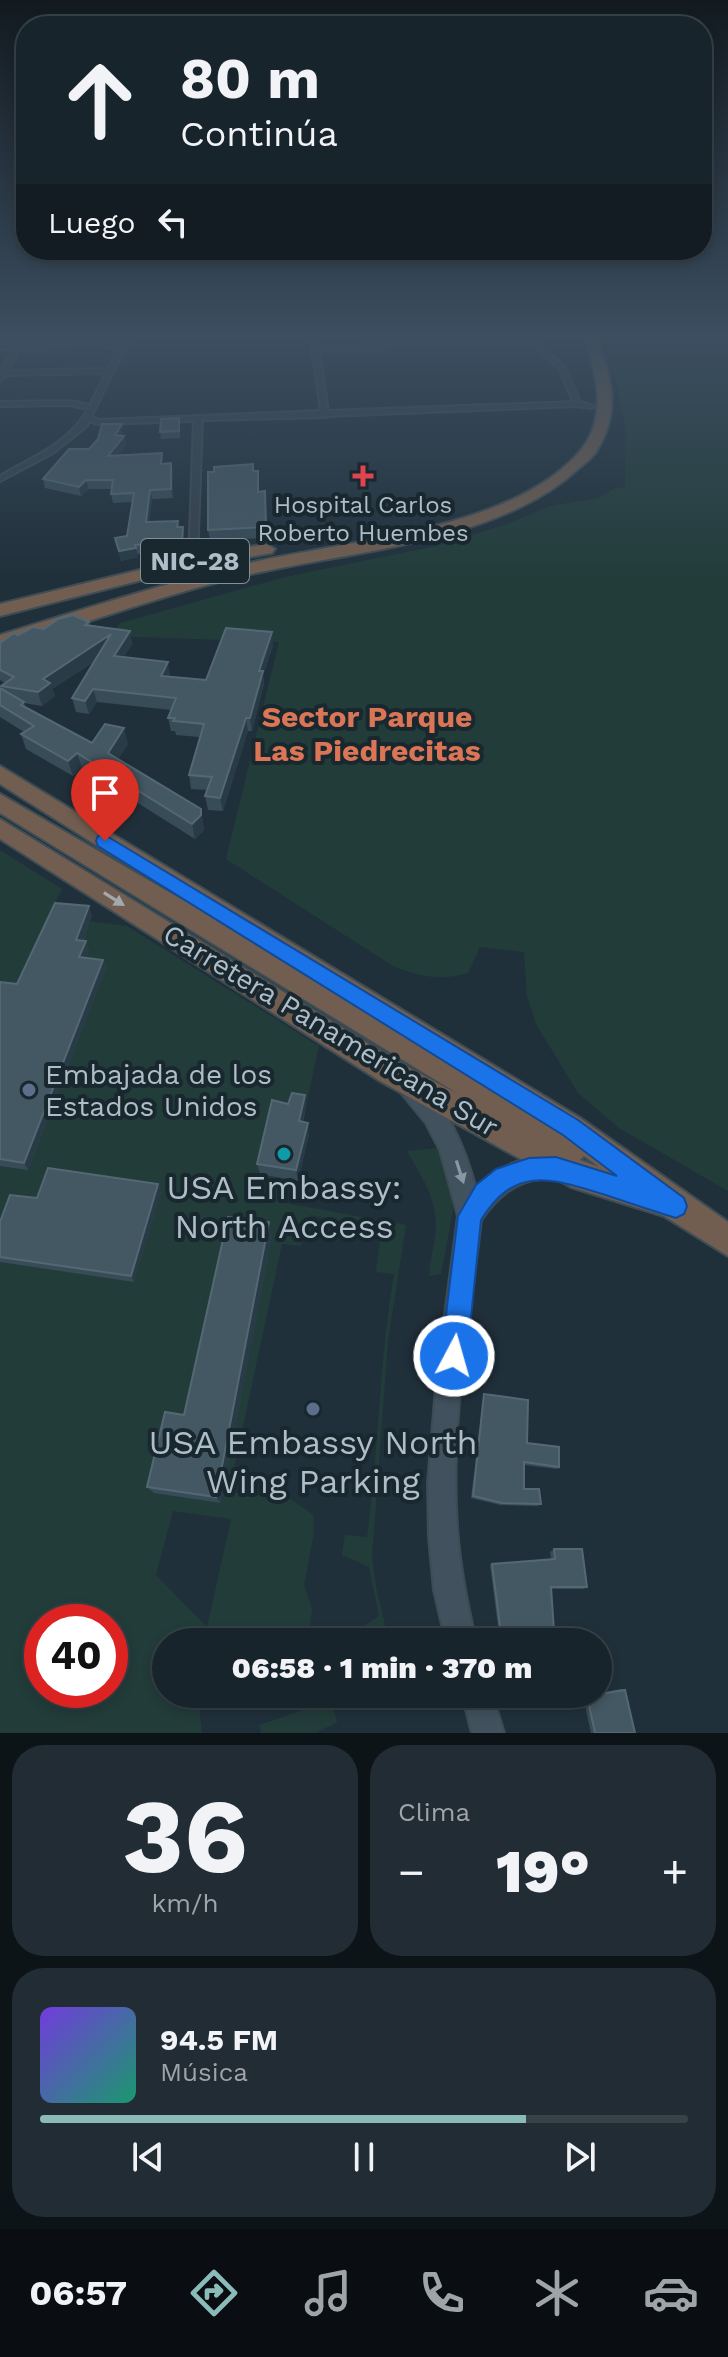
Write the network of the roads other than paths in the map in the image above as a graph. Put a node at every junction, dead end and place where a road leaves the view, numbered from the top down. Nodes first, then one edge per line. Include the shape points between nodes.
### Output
1 (277, 417) edge
2 (581, 417) edge
3 (596, 417) edge
4 (603, 417) edge
5 (87, 418) joint
6 (198, 420) junction
7 (602, 426) junction
8 (0, 479) edge
9 (547, 486) junction
10 (393, 527) junction
11 (193, 562) junction
12 (0, 610) edge
13 (0, 632) edge
14 (0, 641) edge
15 (0, 650) edge
16 (5, 775) edge
17 (0, 802) edge
18 (0, 828) edge
19 (390, 1072) junction
20 (582, 1177) junction
21 (676, 1206) junction
22 (470, 1216) junction
23 (728, 1240) edge
24 (458, 1628) edge
25 (481, 1708) edge
26 (488, 1733) edge

1 - 6 street
2 - 10 highway, NIC-28 via 574,441 537,475 485,502
3 - 9 highway via 588,437
4 - 7 highway
5 - 6 street
5 - 8 street via 61,443
6 - 11 street
7 - 9 highway, NIC-28 via 577,463
7 - 15 highway via 598,449 566,485 491,523 164,599 29,636
9 - 14 highway, NIC-28 via 466,523 251,567
10 - 11 highway, NIC-28
10 - 13 highway via 169,574 30,617
11 - 12 highway, NIC-28
16 - 21 highway, Carretera Panamericana Sur via 570,1128
17 - 21 highway via 494,1103
18 -> 19 highway, Carretera Panamericana Sur
19 - 20 highway, Carretera Panamericana Sur
19 -> 22 street via 435,1118 452,1148
20 - 21 highway, Carretera Panamericana Sur
20 - 22 street via 556,1168 505,1177 484,1194
21 - 23 highway, Carretera Panamericana Sur
22 - 24 street via 441,1513
25 - 26 street

